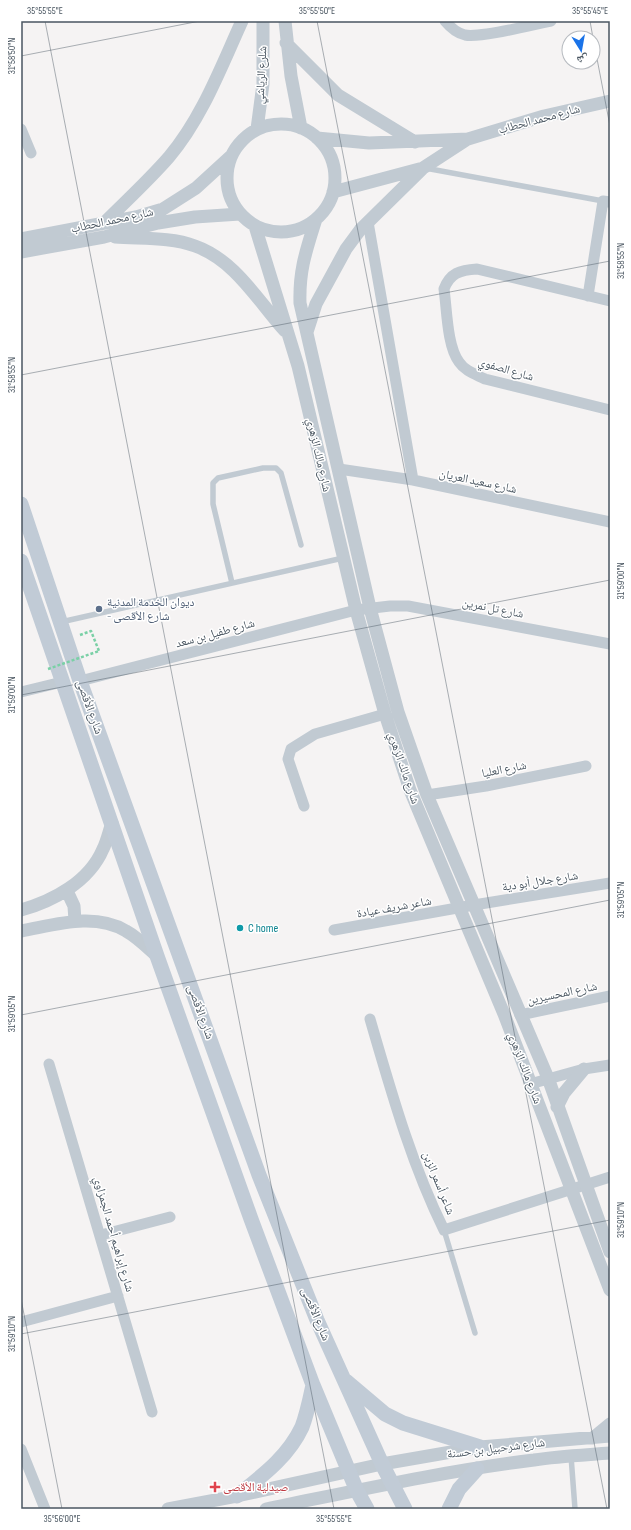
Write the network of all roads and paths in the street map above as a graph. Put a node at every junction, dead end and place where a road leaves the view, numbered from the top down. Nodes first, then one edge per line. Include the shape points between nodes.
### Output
1 (242, 21) edge
2 (263, 21) edge
3 (285, 21) edge
4 (444, 21) edge
5 (551, 21) edge
6 (286, 43) junction
7 (610, 101) edge
8 (301, 128) junction
9 (21, 129) edge
10 (257, 130) junction
11 (317, 138) junction
12 (468, 139) junction
13 (415, 142) junction
14 (31, 153) dead end
15 (232, 155) junction
16 (423, 168) junction
17 (333, 192) junction
18 (606, 201) edge
19 (240, 214) junction
20 (316, 219) junction
21 (105, 222) junction
22 (368, 222) junction
23 (255, 226) junction
24 (104, 236) junction
25 (21, 239) edge
26 (21, 252) edge
27 (588, 296) junction
28 (610, 302) edge
29 (288, 334) junction
30 (306, 334) junction
31 (610, 410) edge
32 (339, 469) junction
33 (413, 480) junction
34 (21, 504) edge
35 (610, 522) edge
36 (300, 545) dead end
37 (344, 558) junction
38 (22, 568) edge
39 (232, 583) junction
40 (370, 608) junction
41 (356, 610) junction
42 (60, 622) junction
43 (92, 632) dead end
44 (610, 644) edge
45 (48, 669) dead end
46 (80, 681) junction
47 (62, 682) junction
48 (21, 692) edge
49 (385, 714) junction
50 (586, 766) dead end
51 (427, 795) junction
52 (304, 806) dead end
53 (112, 823) junction
54 (610, 883) edge
55 (67, 891) junction
56 (474, 904) junction
57 (459, 908) junction
58 (21, 910) edge
59 (75, 921) junction
60 (334, 930) dead end
61 (21, 931) edge
62 (157, 956) junction
63 (610, 996) edge
64 (520, 1015) junction
65 (370, 1019) dead end
66 (49, 1064) dead end
67 (610, 1065) edge
68 (584, 1069) junction
69 (548, 1078) junction
70 (530, 1084) junction
71 (557, 1107) junction
72 (610, 1177) edge
73 (585, 1184) junction
74 (571, 1189) junction
75 (170, 1216) dead end
76 (444, 1230) junction
77 (101, 1235) junction
78 (610, 1252) edge
79 (610, 1290) edge
80 (118, 1296) junction
81 (21, 1322) edge
82 (475, 1333) dead end
83 (343, 1378) junction
84 (313, 1385) junction
85 (152, 1412) dead end
86 (610, 1424) edge
87 (610, 1436) edge
88 (593, 1438) junction
89 (480, 1447) junction
90 (21, 1449) edge
91 (610, 1454) edge
92 (571, 1456) junction
93 (382, 1464) junction
94 (477, 1469) junction
95 (349, 1471) junction
96 (391, 1483) junction
97 (357, 1491) junction
98 (237, 1496) junction
99 (45, 1509) edge
100 (168, 1509) edge
101 (266, 1509) edge
102 (367, 1509) edge
103 (405, 1509) edge
104 (449, 1509) edge
105 (575, 1509) edge

1 - 21 street via 207,99 187,132 169,157
2 - 10 street, شلرع الرياشي via 263,84
3 - 6 street, شلرع الرياشي
4 - 5 street via 464,35 478,35
6 - 8 street, شلرع الرياشي
6 - 13 street via 338,95
7 - 12 street, شارع محمد الحطاب via 544,116
8 - 10 street via 283,124
8 - 11 street
9 - 14 street
10 - 15 street via 239,144
11 - 13 street, شارع محمد الحطاب via 369,143
11 - 17 street via 327,149 333,163
12 - 13 street, شارع محمد الحطاب
12 - 16 street, شارع محمد الحطاب
15 - 19 street via 227,170 227,186
15 - 21 street, شارع محمد الحطاب via 196,188 163,209
16 - 17 street, شارع محمد الحطاب
16 - 18 lane
16 - 22 street
17 - 20 street via 327,207
18 - 27 street
19 - 23 street
19 - 24 street, شارع محمد الحطاب via 158,222
20 - 23 street via 302,228 287,232 270,231
20 - 30 street, شارع مالك الزهري via 299,280
21 - 25 street, شارع محمد الحطاب
22 - 30 street via 346,249 330,277 316,304
22 - 33 street
23 - 29 street, شارع مالك الزهري
24 - 26 street, شارع محمد الحطاب
24 - 29 street via 162,240 186,244 213,254 231,268
27 - 28 street, شارع الصفوي
27 - 31 street, شارع الصفوي via 477,269 453,274 444,290 453,351 469,372 485,379
29 - 37 street, شارع مالك الزهري via 300,373
30 - 32 street, شارع مالك الزهري
32 - 33 street, شارع سعيد العريان
32 - 40 street, شارع مالك الزهري
33 - 35 street, شارع سعيد العريان
34 - 42 main road, شارع الأقصى
36 - 39 lane via 281,473 276,468 264,468 218,478 213,483 213,504
37 - 39 lane
37 - 41 street, شارع مالك الزهري
38 - 47 main road, شارع الأقصى
39 - 42 lane
40 - 41 street, شارع تل نمرين
40 - 44 street, شارع تل نمرين via 408,606
40 - 51 street, شارع مالك الزهري via 398,712
41 - 46 street, شارع طفيل بن سعد
41 - 49 street, شارع مالك الزهري
42 - 46 main road, شارع الأقصى
43 - 45 path, bridge via 99,651
46 - 83 main road, شارع الأقصى via 259,1175
47 - 48 street
47 - 53 main road, شارع الأقصى
49 - 52 street via 314,734 290,748 288,759
49 - 57 street, شارع مالك الزهري via 410,790
50 - 51 street, شارع العليا
51 - 56 street, شارع مالك الزهري
53 - 55 street via 103,850
53 - 62 main road, شارع الأقصى
54 - 56 street, شارع جلال أبو دية
55 - 58 street via 43,904
55 - 59 street via 74,906
56 - 57 street, شارع جلال أبو دية
56 - 64 street, شارع مالك الزهري
57 - 60 street, شاعر شريف عيادة
57 - 70 street, شارع مالك الزهري via 504,1014
59 - 61 street
59 - 62 street via 105,923 119,927
62 - 84 main road, شارع الأقصى
63 - 64 street, شارع المحسيرين
64 - 69 street, شارع مالك الزهري
65 - 76 street, شاعر أسمر الزبن via 399,1117 431,1203
66 - 77 street, شارع إبراهيم أحمد الجمزاوي
67 - 68 street
68 - 69 street
68 - 71 street via 564,1093
69 - 70 street
69 - 71 street, شارع مالك الزهري
70 - 74 street, شارع مالك الزهري
71 - 73 street, شارع مالك الزهري
72 - 73 street, شاعر أسمر الزبن
73 - 74 street, شاعر أسمر الزبن
73 - 78 street, شارع مالك الزهري
74 - 76 street, شاعر أسمر الزبن
74 - 79 street, شارع مالك الزهري
75 - 77 street
76 - 82 lane
77 - 80 street, شارع إبراهيم أحمد الجمزاوي
80 - 81 street
80 - 85 street, شارع إبراهيم أحمد الجمزاوي
83 - 89 main road via 385,1414 403,1423
83 - 93 main road, شارع الأقصى
84 - 95 main road, شارع الأقصى
84 - 98 main road via 302,1426 289,1449 276,1465
86 - 88 street
87 - 88 street, شارع شرحبيل بن حسنة
88 - 89 street, شارع شرحبيل بن حسنة
89 - 93 street, شارع شرحبيل بن حسنة
90 - 99 street
91 - 92 street, شارع شرحبيل بن حسنة
92 - 94 street, شارع شرحبيل بن حسنة
92 - 105 lane
93 - 95 street, شارع شرحبيل بن حسنة
93 - 96 main road, شارع الأقصى
94 - 96 street, شارع شرحبيل بن حسنة
94 - 104 main road via 459,1488
95 - 97 main road, شارع الأقصى
95 - 98 street, شارع شرحبيل بن حسنة
96 - 97 street, شارع شرحبيل بن حسنة
96 - 103 main road, شارع الأقصى
97 - 101 street, شارع شرحبيل بن حسنة
97 - 102 main road, شارع الأقصى
98 - 100 street, شارع شرحبيل بن حسنة

